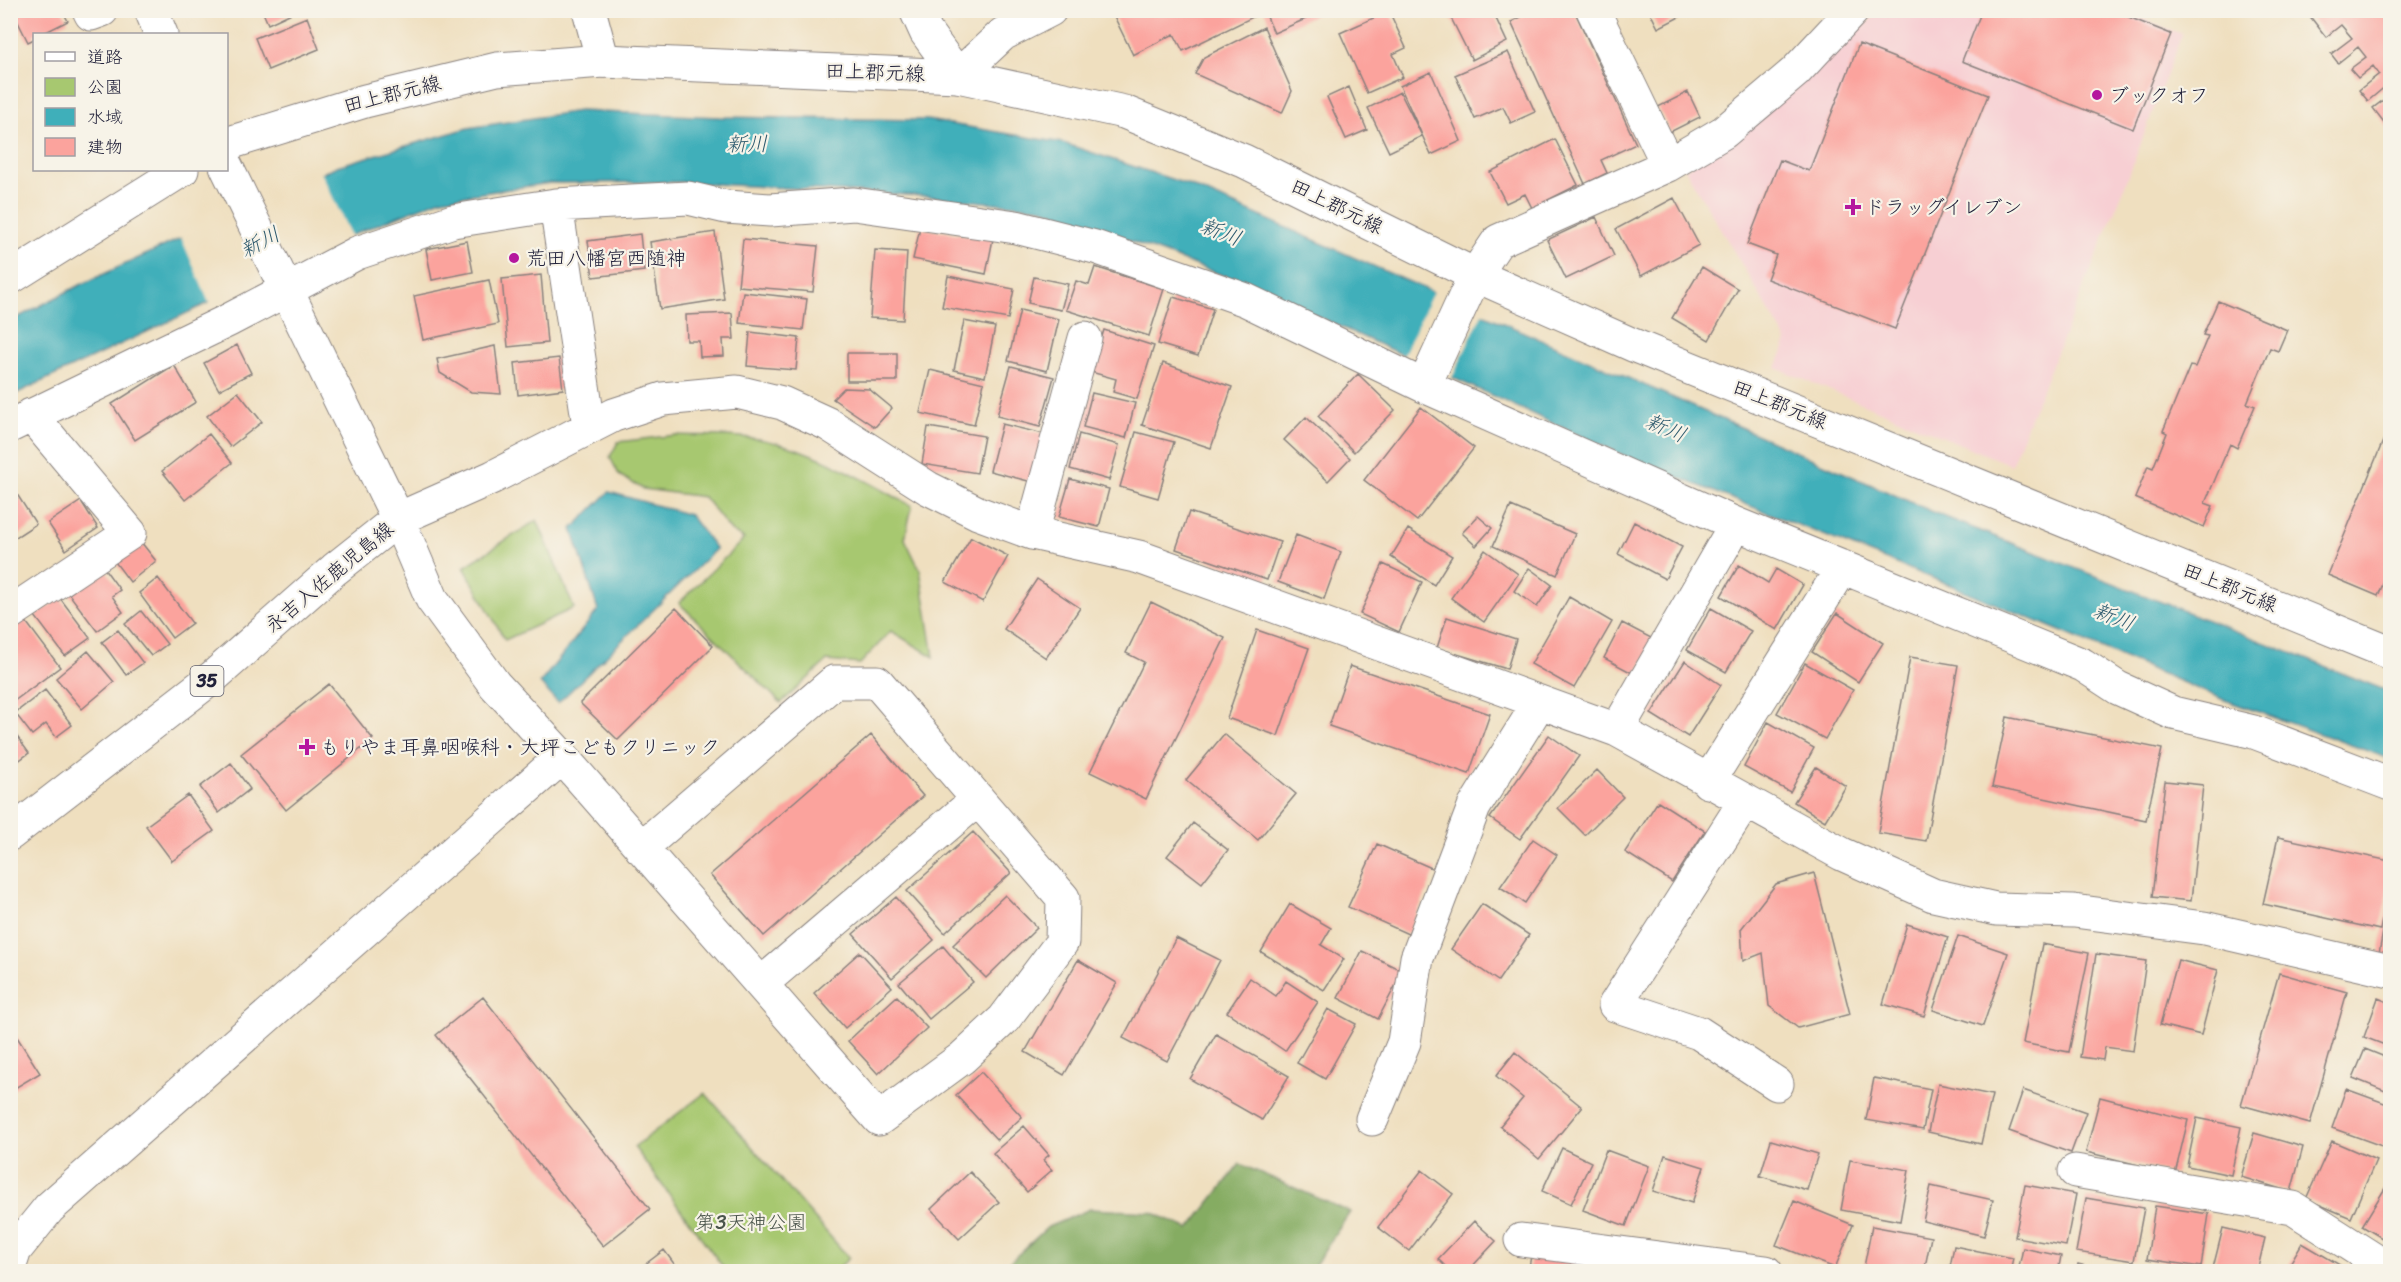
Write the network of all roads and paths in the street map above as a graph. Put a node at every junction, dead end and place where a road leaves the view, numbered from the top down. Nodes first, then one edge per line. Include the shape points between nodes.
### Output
1 (89, 10) edge
2 (102, 10) edge
3 (151, 10) edge
4 (171, 10) edge
5 (589, 10) edge
6 (915, 10) edge
7 (1050, 10) edge
8 (1593, 10) edge
9 (1853, 10) edge
10 (162, 33) edge
11 (162, 33) edge
12 (603, 61) junction
13 (958, 76) junction
14 (228, 143) edge
15 (1668, 165) junction
16 (228, 170) edge
17 (180, 171) edge
18 (556, 205) junction
19 (1475, 275) junction
20 (10, 278) edge
21 (288, 291) junction
22 (1085, 338) dead end
23 (1424, 386) junction
24 (21, 420) edge
25 (589, 426) junction
26 (398, 519) junction
27 (1736, 524) junction
28 (1032, 533) junction
29 (1843, 567) junction
30 (10, 613) edge
31 (2391, 653) edge
32 (1539, 703) junction
33 (1617, 730) junction
34 (562, 757) junction
35 (1708, 782) junction
36 (2391, 784) edge
37 (978, 800) junction
38 (1744, 802) junction
39 (10, 834) edge
40 (641, 848) junction
41 (2391, 971) edge
42 (761, 984) junction
43 (1777, 1084) dead end
44 (1372, 1119) dead end
45 (2075, 1171) dead end
46 (1521, 1240) dead end
47 (10, 1265) edge
48 (2391, 1269) edge
49 (1753, 1271) edge

1 - 2 street via 91,14
3 - 10 street
4 - 11 street
5 - 12 street
6 - 13 street
7 - 13 street via 1003,34
8 - 15 street
9 - 15 street via 1795,72 1733,125
12 - 13 street, 田上郡元線
12 - 14 street, 田上郡元線 via 497,69 365,101
13 - 19 street, 田上郡元線 via 1124,112 1244,161
15 - 19 street via 1498,241
16 - 21 street, 永吉入佐鹿児島線
17 - 20 street
18 - 21 street via 453,221 357,253
18 - 23 street via 688,198 726,207 770,210 854,204 1016,227 1095,247 1246,300
18 - 25 street
19 - 23 street
19 - 31 street, 田上郡元線 via 1633,345
21 - 24 street
21 - 26 street, 永吉入佐鹿児島線
22 - 28 street
23 - 27 street
24 - 30 street via 130,533
25 - 26 street via 493,477
25 - 28 street via 663,399 737,392 782,404 828,424 928,488 978,513
26 - 34 street via 437,606 495,685
26 - 39 street, 永吉入佐鹿児島線 / 35 via 213,677
27 - 29 street
27 - 33 street
28 - 32 street via 1139,557
29 - 35 street
29 - 36 street via 2083,665 2118,688 2173,712 2254,732
32 - 33 street
32 - 44 street via 1474,807 1417,958 1404,1042
33 - 35 street
34 - 40 street
34 - 47 street via 49,1208 15,1250
35 - 38 street
37 - 40 street via 877,682 834,682
37 - 42 street
37 - 42 street via 1063,898 1062,942 1004,1019 962,1058 879,1119
38 - 41 street via 1842,854 1933,895 1996,909 2074,911 2204,928
38 - 43 street via 1615,1005 1699,1033
40 - 42 street
45 - 48 street via 2293,1208
46 - 49 street

